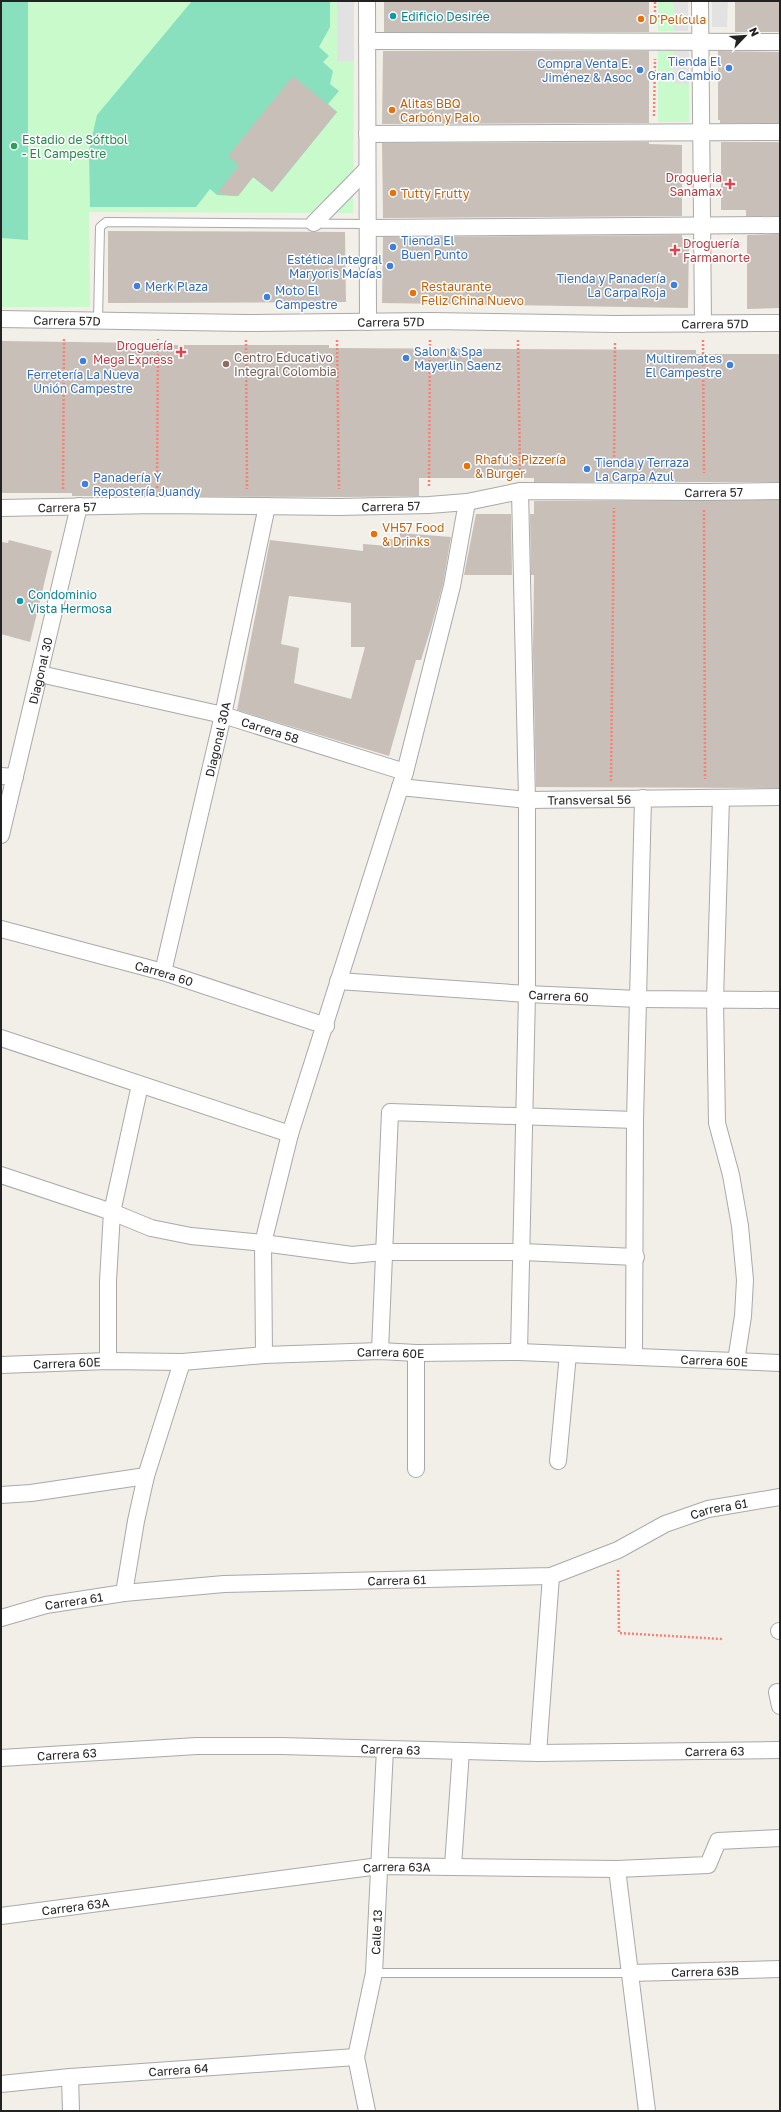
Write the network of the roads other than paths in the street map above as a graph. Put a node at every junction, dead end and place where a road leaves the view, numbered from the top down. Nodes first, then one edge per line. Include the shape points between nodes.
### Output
1 (367, 1) edge
2 (700, 1) edge
3 (367, 41) junction
4 (699, 42) junction
5 (780, 42) edge
6 (700, 132) junction
7 (780, 132) edge
8 (367, 134) junction
9 (368, 169) junction
10 (314, 223) junction
11 (780, 225) edge
12 (368, 226) junction
13 (700, 226) junction
14 (1, 319) edge
15 (98, 320) junction
16 (368, 322) junction
17 (780, 322) edge
18 (703, 324) junction
19 (520, 491) junction
20 (780, 491) edge
21 (467, 502) junction
22 (79, 506) junction
23 (267, 506) junction
24 (1, 508) edge
25 (40, 674) junction
26 (223, 714) junction
27 (8, 777) edge
28 (402, 780) junction
29 (780, 797) edge
30 (643, 798) junction
31 (721, 798) junction
32 (526, 800) junction
33 (1, 835) edge
34 (1, 928) edge
35 (163, 972) junction
36 (338, 981) junction
37 (527, 994) junction
38 (638, 999) junction
39 (715, 999) junction
40 (780, 1000) edge
41 (326, 1026) junction
42 (1, 1038) edge
43 (140, 1085) junction
44 (524, 1118) junction
45 (635, 1120) junction
46 (290, 1134) junction
47 (1, 1175) edge
48 (112, 1212) junction
49 (263, 1243) junction
50 (383, 1252) junction
51 (522, 1252) junction
52 (636, 1257) junction
53 (380, 1351) junction
54 (519, 1352) junction
55 (416, 1354) junction
56 (568, 1354) junction
57 (264, 1355) junction
58 (634, 1356) junction
59 (108, 1361) junction
60 (736, 1361) junction
61 (182, 1362) junction
62 (780, 1363) edge
63 (1, 1365) edge
64 (558, 1461) dead end
65 (416, 1469) dead end
66 (146, 1476) junction
67 (1, 1495) edge
68 (780, 1496) edge
69 (551, 1576) junction
70 (124, 1593) junction
71 (1, 1618) edge
72 (385, 1749) junction
73 (780, 1750) edge
74 (461, 1751) junction
75 (538, 1753) junction
76 (1, 1758) edge
77 (780, 1838) edge
78 (379, 1866) junction
79 (453, 1866) junction
80 (617, 1869) junction
81 (1, 1916) edge
82 (780, 1969) edge
83 (374, 1973) junction
84 (630, 1973) junction
85 (356, 2057) junction
86 (70, 2077) junction
87 (1, 2084) edge
88 (71, 2111) edge
89 (367, 2111) edge
90 (647, 2111) edge

1 - 3 street
2 - 4 street
3 - 4 street
3 - 8 street
4 - 5 street
4 - 6 street
6 - 7 street
6 - 8 street
6 - 13 street
8 - 9 street
9 - 10 street
9 - 12 street
10 - 12 lane
10 - 15 lane via 106,222 100,227
11 - 13 street
12 - 13 street
12 - 16 street
13 - 18 street
14 - 15 street, Carrera 57D
15 - 16 street, Carrera 57D
16 - 18 street, Carrera 57D
17 - 18 street, Carrera 57D
19 - 20 street, Carrera 57
19 - 21 street, Carrera 57
19 - 32 street
21 - 23 street, Carrera 57 via 429,506
21 - 28 street via 449,600
22 - 23 street, Carrera 57
22 - 24 street, Carrera 57
22 - 25 street, Diagonal 30
23 - 26 street, Diagonal 30A
25 - 26 street, Carrera 58
25 - 27 street, Diagonal 30
26 - 28 street, Carrera 58
26 - 35 street, Diagonal 30A
27 - 33 street, Diagonal 30
28 - 32 street, Transversal 56
28 - 36 street
29 - 31 street, Transversal 56
30 - 31 street, Transversal 56
30 - 32 street, Transversal 56
30 - 38 street
31 - 39 street
32 - 37 street
34 - 35 street, Carrera 60
35 - 41 street, Carrera 60
36 - 37 street, Carrera 60
36 - 41 street
37 - 38 street, Carrera 60
37 - 44 street
38 - 39 street, Carrera 60
38 - 45 street
39 - 40 street, Carrera 60
39 - 60 street via 717,1123 740,1226 745,1280
41 - 46 street
42 - 43 street
43 - 46 street
43 - 48 street
44 - 45 street
44 - 50 street via 390,1112
44 - 51 street
45 - 52 street
46 - 49 street
47 - 48 street
48 - 49 street via 158,1230
48 - 59 street via 108,1281
49 - 50 street via 352,1255
49 - 57 street
50 - 51 street
50 - 53 street
51 - 52 street
51 - 54 street
52 - 58 street
53 - 55 street, Carrera 60E
53 - 57 street, Carrera 60E
54 - 55 street, Carrera 60E
54 - 56 street, Carrera 60E
55 - 65 street
56 - 58 street, Carrera 60E
56 - 64 street
57 - 61 street, Carrera 60E
58 - 60 street, Carrera 60E
59 - 61 street, Carrera 60E
59 - 63 street, Carrera 60E
60 - 62 street, Carrera 60E
61 - 66 street
66 - 67 street
66 - 70 street
68 - 69 street, Carrera 61 via 708,1509 665,1524 618,1550
69 - 70 street, Carrera 61 via 224,1584
69 - 75 street
70 - 71 street, Carrera 61 via 46,1605
72 - 74 street, Carrera 63
72 - 76 street, Carrera 63 via 197,1746
72 - 78 street, Calle 13
73 - 75 street, Carrera 63
74 - 75 street, Carrera 63
74 - 79 street
77 - 80 street, Carrera 63A via 718,1841 708,1865
78 - 79 street, Carrera 63A
78 - 81 street, Carrera 63A
78 - 83 street, Calle 13
79 - 80 street, Carrera 63A
80 - 84 street
82 - 84 street, Carrera 63B
83 - 84 lane
83 - 85 street, Calle 13
84 - 90 street
85 - 86 street, Carrera 64
85 - 89 street, Calle 13
86 - 87 street, Carrera 64
86 - 88 street

